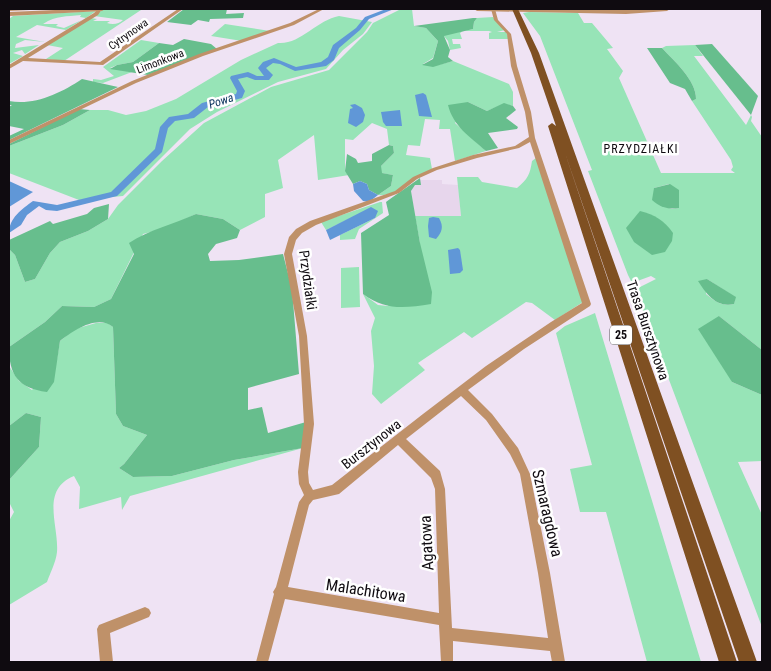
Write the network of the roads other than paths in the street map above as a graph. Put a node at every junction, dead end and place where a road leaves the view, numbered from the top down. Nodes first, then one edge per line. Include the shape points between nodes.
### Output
1 (30, 9) edge
2 (101, 9) edge
3 (181, 9) edge
4 (322, 9) edge
5 (477, 9) edge
6 (484, 9) edge
7 (493, 9) edge
8 (511, 9) edge
9 (539, 9) edge
10 (667, 9) edge
11 (577, 10) junction
12 (10, 14) edge
13 (22, 59) junction
14 (9, 67) edge
15 (532, 138) junction
16 (9, 142) edge
17 (462, 391) junction
18 (399, 439) junction
19 (310, 496) junction
20 (280, 592) junction
21 (145, 613) dead end
22 (446, 620) junction
23 (447, 634) junction
24 (555, 645) junction
25 (106, 662) edge
26 (262, 662) edge
27 (448, 662) edge
28 (558, 662) edge
29 (728, 662) edge
30 (748, 662) edge

1 - 12 street
2 - 12 street
2 - 13 street
3 - 13 street, Cytrynowa via 101,64
4 - 16 street, Limonkowa via 276,30 134,82
5 - 6 street
6 - 7 street
7 - 8 street
7 - 15 street via 496,20 509,34
8 - 11 street
8 - 29 main road, Trasa Bursztynowa / 25
8 - 30 main road, Trasa Bursztynowa / 25 via 538,59
9 - 11 street
10 - 11 street via 632,12
13 - 14 street
15 - 17 street, Bursztynowa via 587,304 550,326
15 - 19 street, Przydziałki via 518,147 492,151 435,169 415,178 397,192 313,222 292,238 288,254 303,336 309,424 304,484
17 - 18 street, Bursztynowa
17 - 24 street, Szmaragdowa via 489,417 514,451 524,474
18 - 19 street, Bursztynowa via 335,490
18 - 22 street, Agatowa via 436,475 440,489
19 - 20 street via 304,502
20 - 22 street, Malachitowa
20 - 26 street
21 - 25 street via 103,629
22 - 23 street, Agatowa
23 - 24 street
23 - 27 street, Agatowa
24 - 28 street, Szmaragdowa

